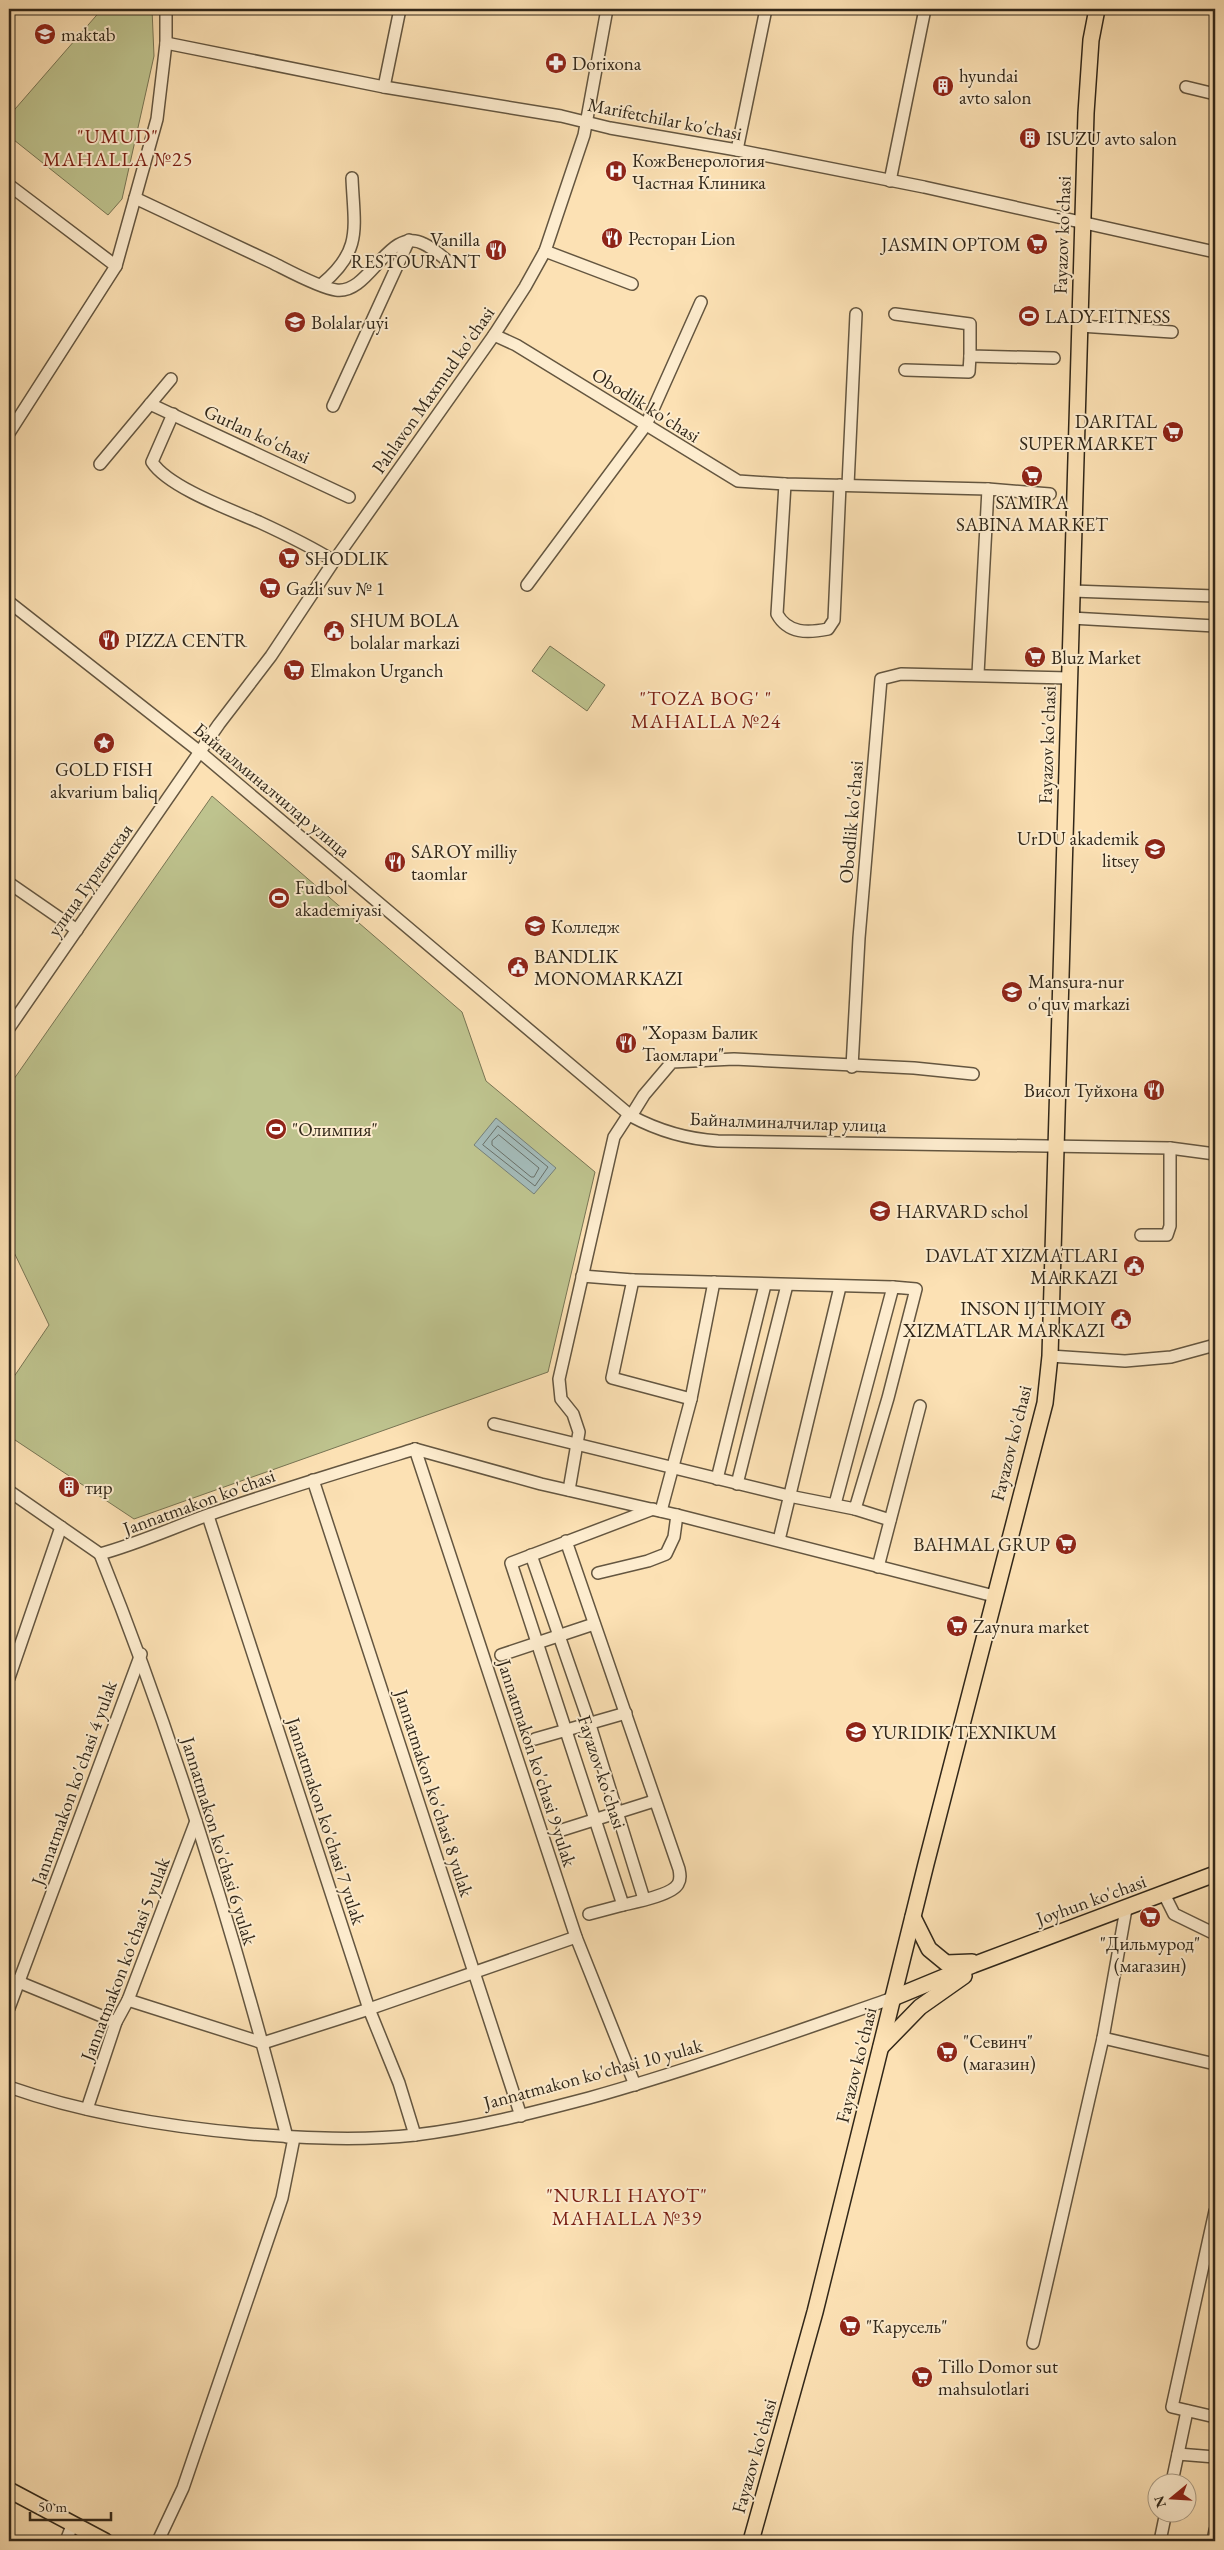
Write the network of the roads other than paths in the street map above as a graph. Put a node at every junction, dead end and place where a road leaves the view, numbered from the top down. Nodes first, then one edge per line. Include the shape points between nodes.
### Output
1 (166, 9) edge
2 (400, 9) edge
3 (608, 9) edge
4 (766, 9) edge
5 (925, 9) edge
6 (1097, 9) edge
7 (166, 42) junction
8 (1186, 87) dead end
9 (384, 88) junction
10 (1215, 94) edge
11 (586, 122) junction
12 (737, 150) junction
13 (352, 178) dead end
14 (890, 181) junction
15 (9, 185) edge
16 (135, 198) junction
17 (1082, 222) junction
18 (409, 240) junction
19 (544, 251) junction
20 (1215, 252) edge
21 (449, 262) dead end
22 (116, 266) junction
23 (322, 284) junction
24 (632, 284) dead end
25 (701, 302) dead end
26 (856, 314) dead end
27 (895, 314) dead end
28 (1080, 326) junction
29 (1172, 332) dead end
30 (494, 335) junction
31 (970, 356) junction
32 (1054, 358) dead end
33 (905, 370) dead end
34 (171, 380) dead end
35 (150, 404) junction
36 (333, 406) dead end
37 (173, 414) junction
38 (646, 425) junction
39 (9, 433) edge
40 (100, 464) dead end
41 (786, 484) junction
42 (844, 485) junction
43 (988, 489) junction
44 (1050, 494) dead end
45 (349, 497) dead end
46 (334, 561) junction
47 (526, 585) dead end
48 (1072, 591) junction
49 (1215, 596) edge
50 (9, 602) edge
51 (1071, 618) junction
52 (1215, 626) edge
53 (978, 674) junction
54 (1069, 678) junction
55 (200, 752) junction
56 (9, 883) edge
57 (77, 930) junction
58 (9, 1028) edge
59 (852, 1066) junction
60 (973, 1074) dead end
61 (630, 1115) junction
62 (1056, 1146) junction
63 (1170, 1148) junction
64 (1215, 1154) edge
65 (1141, 1235) dead end
66 (582, 1276) junction
67 (633, 1280) junction
68 (714, 1282) junction
69 (765, 1284) junction
70 (787, 1285) junction
71 (840, 1287) junction
72 (893, 1287) junction
73 (1215, 1345) edge
74 (1050, 1356) junction
75 (691, 1399) junction
76 (920, 1406) dead end
77 (494, 1424) dead end
78 (578, 1445) junction
79 (415, 1449) junction
80 (673, 1468) junction
81 (717, 1479) junction
82 (313, 1480) junction
83 (737, 1484) junction
84 (569, 1490) junction
85 (9, 1491) edge
86 (789, 1496) junction
87 (835, 1504) junction
88 (855, 1509) junction
89 (657, 1510) junction
90 (677, 1515) junction
91 (208, 1516) junction
92 (890, 1520) junction
93 (61, 1527) junction
94 (779, 1540) junction
95 (566, 1541) junction
96 (100, 1554) junction
97 (531, 1555) junction
98 (878, 1567) junction
99 (598, 1573) dead end
100 (994, 1596) junction
101 (594, 1624) junction
102 (560, 1637) junction
103 (538, 1642) junction
104 (140, 1654) junction
105 (501, 1655) dead end
106 (9, 1678) edge
107 (626, 1713) junction
108 (590, 1725) junction
109 (568, 1730) junction
110 (535, 1739) dead end
111 (654, 1801) junction
112 (617, 1814) junction
113 (596, 1819) junction
114 (196, 1821) junction
115 (562, 1830) dead end
116 (1215, 1874) edge
117 (1164, 1894) junction
118 (644, 1899) junction
119 (623, 1905) junction
120 (1126, 1909) junction
121 (589, 1914) dead end
122 (913, 1917) junction
123 (1215, 1934) edge
124 (576, 1937) junction
125 (981, 1963) junction
126 (474, 1973) junction
127 (13, 1980) edge
128 (893, 1998) junction
129 (128, 2000) junction
130 (9, 2008) edge
131 (369, 2009) junction
132 (116, 2022) junction
133 (1104, 2038) junction
134 (263, 2043) junction
135 (880, 2048) junction
136 (1215, 2064) edge
137 (635, 2085) junction
138 (9, 2087) edge
139 (87, 2109) junction
140 (521, 2116) junction
141 (415, 2135) junction
142 (290, 2137) junction
143 (1215, 2211) edge
144 (1033, 2343) dead end
145 (1187, 2411) junction
146 (1215, 2417) edge
147 (1178, 2454) junction
148 (1215, 2457) edge
149 (1174, 2472) edge
150 (9, 2490) edge
151 (1164, 2522) edge
152 (73, 2523) junction
153 (1215, 2530) edge
154 (66, 2541) edge
155 (105, 2541) edge
156 (158, 2541) edge
157 (751, 2541) edge
158 (1160, 2541) edge
159 (1213, 2541) edge

1 - 7 street
2 - 9 street
3 - 11 street, Pahlavon Maxmud ko'chasi
4 - 12 street
5 - 14 street
6 - 17 main road, Fayazov ko'chasi via 1086,113
7 - 9 street, Marifetchilar ko'chasi
7 - 16 street via 157,119
8 - 10 street
9 - 11 street, Marifetchilar ko'chasi
11 - 12 street, Marifetchilar ko'chasi
11 - 19 street, Pahlavon Maxmud ko'chasi via 572,175
12 - 14 street, Marifetchilar ko'chasi
13 - 23 street via 355,232 352,246 334,274
14 - 17 street, Marifetchilar ko'chasi
15 - 22 street
16 - 22 street
16 - 23 street
17 - 20 street, Marifetchilar ko'chasi
17 - 28 main road, Fayazov ko'chasi
18 - 21 street via 424,243
18 - 23 street via 389,250 380,263 351,288 337,290
18 - 36 street
19 - 24 street
19 - 30 street, Pahlavon Maxmud ko'chasi
22 - 39 street
25 - 38 street
26 - 42 street
27 - 31 street via 970,324
28 - 29 street
28 - 48 main road, Fayazov ko'chasi
30 - 38 street, Obodlik ko'chasi via 516,345
30 - 46 street, Pahlavon Maxmud ko'chasi
31 - 32 street
31 - 33 street via 969,372
34 - 35 street
35 - 37 street, Gurlan ko'chasi
35 - 40 street
37 - 45 street, Gurlan ko'chasi
37 - 46 street via 152,462 158,472
38 - 41 street, Obodlik ko'chasi via 738,481
38 - 47 street
41 - 42 street, Obodlik ko'chasi
41 - 42 street via 776,614 789,629 814,632 828,629 834,620
42 - 43 street, Obodlik ko'chasi
43 - 44 street, Obodlik ko'chasi
43 - 53 street
46 - 55 street, Pahlavon Maxmud ko'chasi via 271,656
48 - 49 street
48 - 51 main road, Fayazov ko'chasi
50 - 55 street, Байналминалчилар улица
51 - 52 street
51 - 54 main road, Fayazov ko'chasi
53 - 54 street, Obodlik ko'chasi
53 - 59 street, Obodlik ko'chasi via 901,674 881,679 858,938
54 - 62 main road, Fayazov ko'chasi
55 - 57 street, улица Гурленская
55 - 61 street, Байналминалчилар улица
56 - 57 street
57 - 58 street, улица Гурленская
59 - 60 street
59 - 61 street via 734,1059 672,1062
61 - 62 street, Байналминалчилар улица via 651,1126 695,1139
61 - 66 street via 614,1136
62 - 63 street, Байналминалчилар улица
62 - 74 main road, Fayazov ko'chasi
63 - 64 street, Байналминалчилар улица
63 - 65 street via 1170,1226 1167,1235
66 - 67 street
66 - 78 street via 559,1379 561,1399 579,1432
67 - 68 street
67 - 75 street via 612,1378
68 - 69 street
68 - 75 street
69 - 70 street
69 - 81 street
70 - 71 street
70 - 83 street
71 - 72 street
71 - 86 street
72 - 87 street
72 - 88 street via 916,1289
73 - 74 street via 1171,1357 1125,1361
74 - 100 main road, Fayazov ko'chasi via 1045,1403
75 - 80 street
76 - 92 street
77 - 78 street
78 - 80 street
78 - 84 street
79 - 82 street, Jannatmakon ko'chasi
79 - 84 street
79 - 124 street, Jannatmakon ko'chasi 9 yulak
80 - 81 street
80 - 89 street
81 - 83 street
82 - 91 street, Jannatmakon ko'chasi
82 - 126 street, Jannatmakon ko'chasi 8 yulak
83 - 86 street
84 - 89 street
85 - 93 street
86 - 87 street
86 - 94 street
87 - 88 street
88 - 92 street
89 - 90 street
89 - 95 street, Fayazov ko'chasi
90 - 94 street
90 - 99 street via 674,1537 666,1554
91 - 96 street, Jannatmakon ko'chasi
91 - 131 street, Jannatmakon ko'chasi 7 yulak
92 - 98 street
93 - 96 street
93 - 106 street
94 - 98 street
95 - 97 street, Fayazov ko'chasi
95 - 101 street
96 - 104 street, Jannatmakon ko'chasi 6 yulak
97 - 102 street
97 - 103 street, Fayazov ko'chasi via 511,1563
98 - 100 street
100 - 122 main road, Fayazov ko'chasi
101 - 102 street
101 - 107 street
102 - 103 street
102 - 108 street
103 - 105 street
103 - 109 street, Fayazov ko'chasi
104 - 114 street, Jannatmakon ko'chasi 6 yulak
104 - 127 street, Jannatmakon ko'chasi 4 yulak
107 - 108 street
107 - 111 street
108 - 109 street
108 - 112 street
109 - 110 street
109 - 113 street, Fayazov ko'chasi
111 - 112 street
111 - 118 street via 680,1879 677,1886 668,1892
112 - 113 street
112 - 118 street
113 - 115 street
113 - 119 street, Fayazov ko'chasi
114 - 129 street, Jannatmakon ko'chasi 5 yulak
114 - 134 street, Jannatmakon ko'chasi 6 yulak
116 - 117 main road, Joyhun ko'chasi
117 - 120 main road, Joyhun ko'chasi
117 - 123 street via 1174,1914
118 - 119 street
119 - 121 street
120 - 125 main road, Joyhun ko'chasi
120 - 133 street
122 - 125 main road via 929,1949 946,1962
122 - 128 main road, Fayazov ko'chasi
124 - 126 street
124 - 137 street, Jannatmakon ko'chasi 9 yulak
125 - 128 main road
125 - 135 main road via 920,2007
126 - 131 street
126 - 140 street, Jannatmakon ko'chasi 8 yulak
127 - 130 street, Jannatmakon ko'chasi 4 yulak
127 - 132 street
128 - 135 main road, Fayazov ko'chasi
128 - 137 street, Jannatmakon ko'chasi 10 yulak
129 - 132 street, Jannatmakon ko'chasi 5 yulak
129 - 134 street
131 - 134 street
131 - 141 street, Jannatmakon ko'chasi 7 yulak via 399,2083
132 - 139 street, Jannatmakon ko'chasi 5 yulak
133 - 136 street
133 - 144 street
134 - 142 street, Jannatmakon ko'chasi 6 yulak
135 - 157 main road, Fayazov ko'chasi via 815,2312
137 - 140 street, Jannatmakon ko'chasi 10 yulak
138 - 139 street, Jannatmakon ko'chasi 10 yulak
139 - 142 street, Jannatmakon ko'chasi 10 yulak via 188,2128
140 - 141 street, Jannatmakon ko'chasi 10 yulak
141 - 142 street, Jannatmakon ko'chasi 10 yulak via 354,2139
142 - 156 street via 282,2198 182,2488
143 - 145 street via 1172,2407
145 - 146 street
145 - 147 street
147 - 148 street
147 - 149 street
150 - 152 main road
151 - 158 street
152 - 154 street
152 - 155 main road
153 - 159 street

